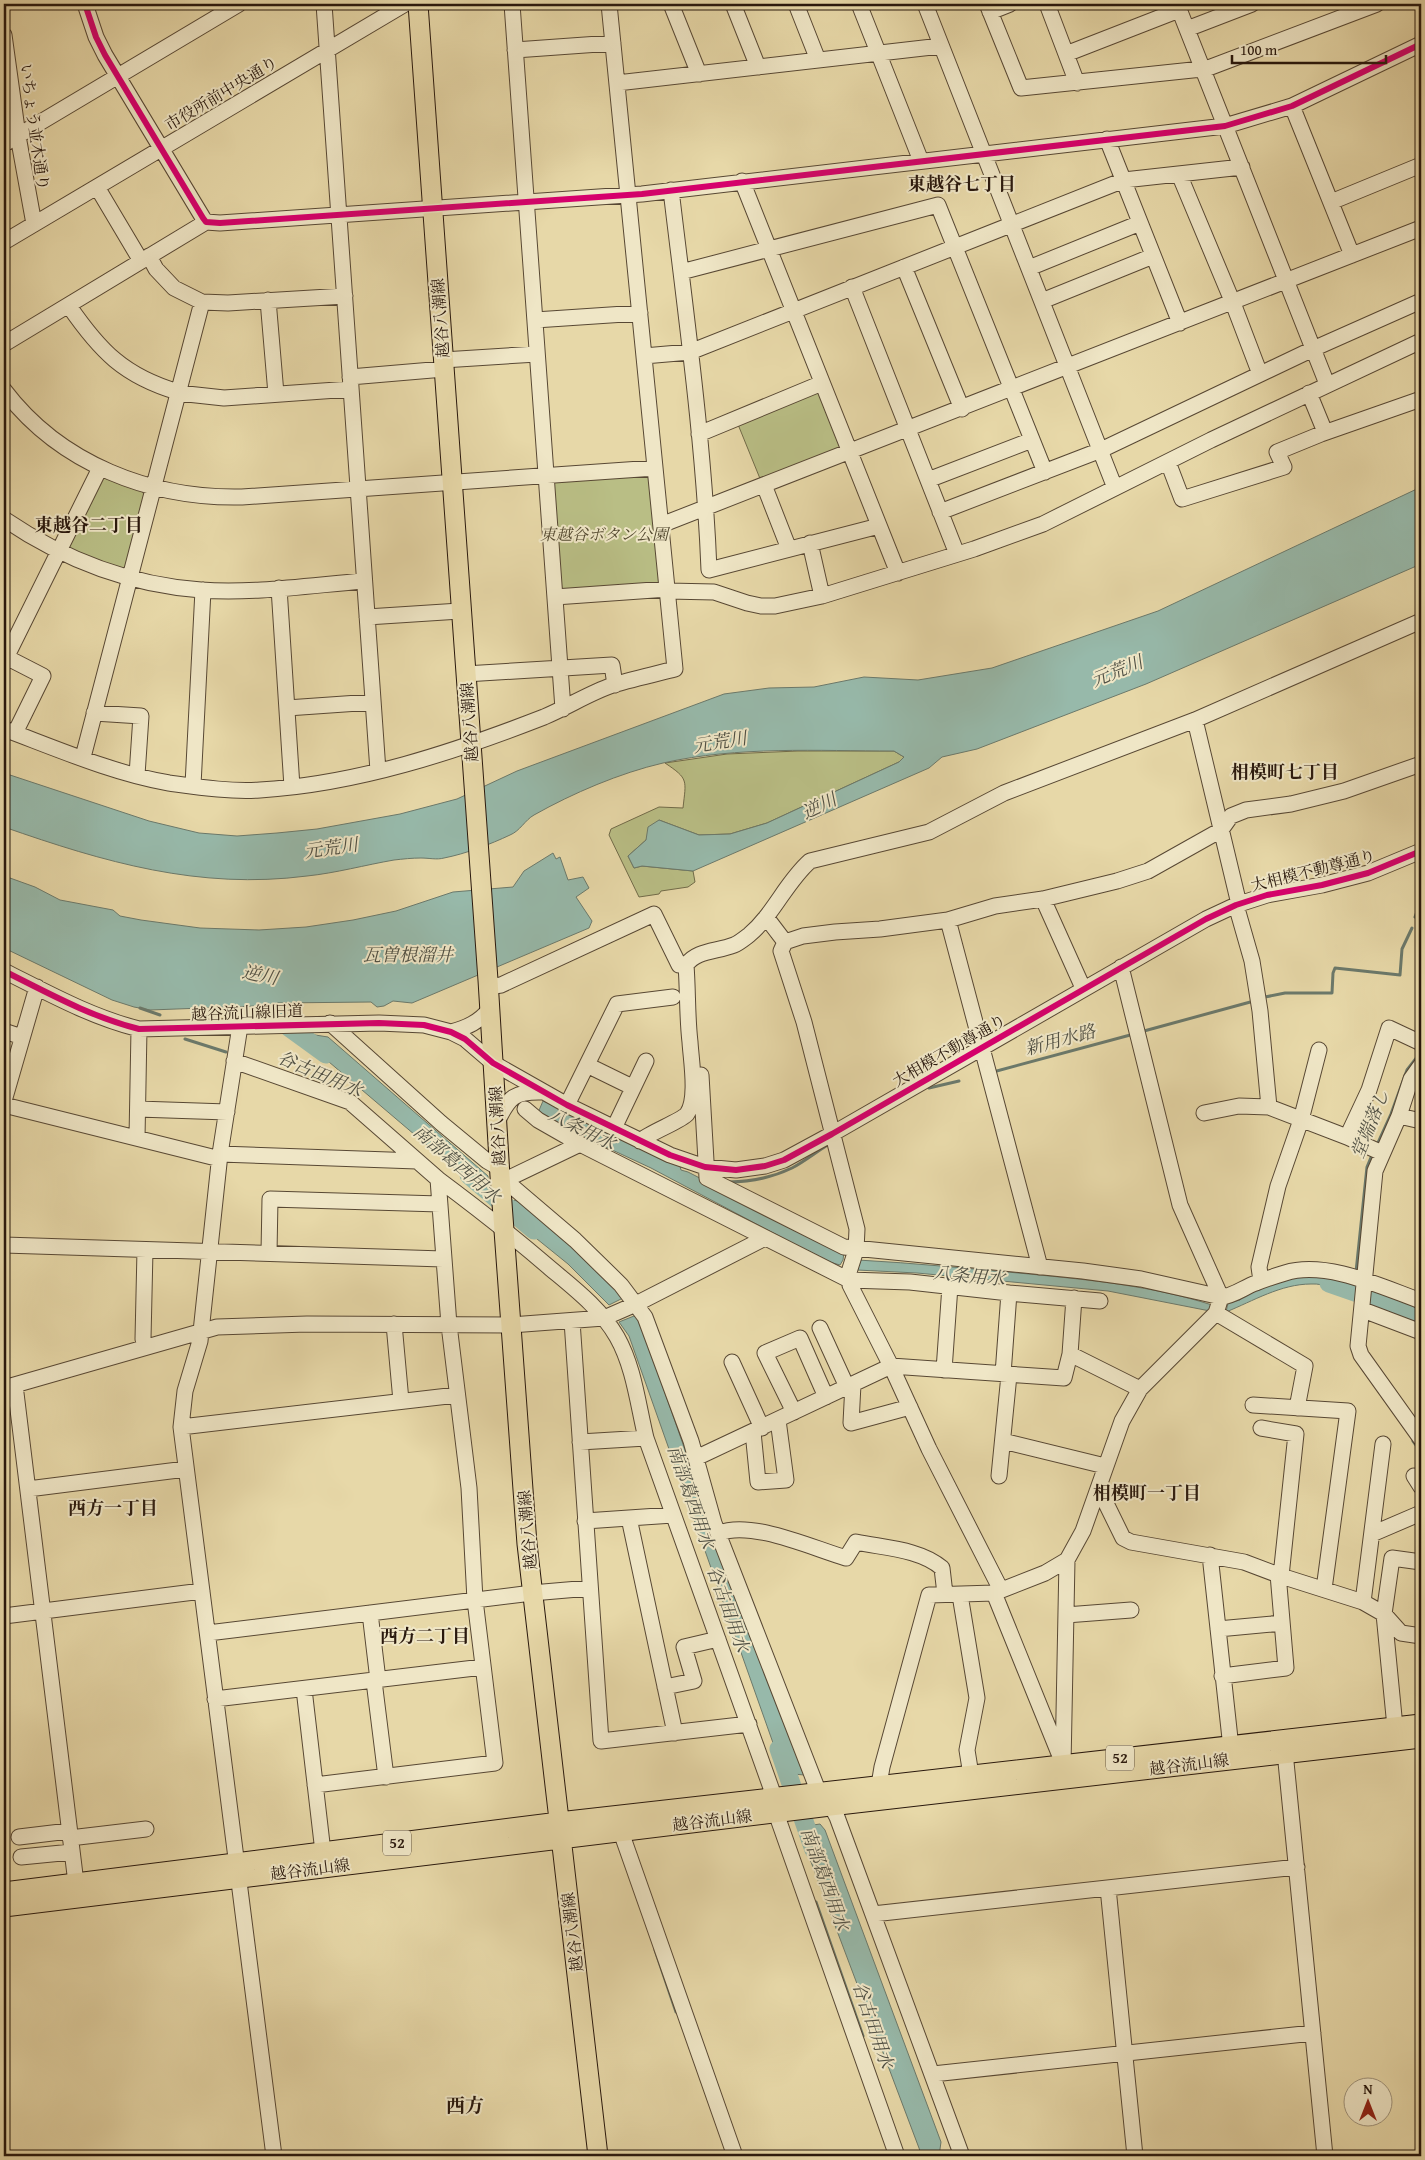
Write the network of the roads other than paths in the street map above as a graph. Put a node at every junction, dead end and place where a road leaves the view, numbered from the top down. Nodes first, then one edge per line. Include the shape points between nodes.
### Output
1 (85, 4) edge
2 (239, 4) edge
3 (324, 4) edge
4 (405, 4) edge
5 (418, 4) edge
6 (512, 4) edge
7 (609, 4) edge
8 (671, 4) edge
9 (733, 4) edge
10 (796, 4) edge
11 (859, 4) edge
12 (925, 4) edge
13 (1010, 4) edge
14 (1047, 4) edge
15 (1252, 4) edge
16 (1377, 4) edge
17 (1178, 7) edge
18 (988, 8) edge
19 (1187, 29) junction
20 (4, 35) edge
21 (612, 44) junction
22 (1421, 44) edge
23 (941, 46) junction
24 (515, 50) junction
25 (327, 51) junction
26 (879, 53) junction
27 (1066, 54) junction
28 (818, 60) junction
29 (758, 67) junction
30 (1203, 70) junction
31 (699, 74) junction
32 (118, 76) junction
33 (617, 83) junction
34 (1077, 83) junction
35 (1292, 106) junction
36 (1225, 126) junction
37 (18, 136) junction
38 (1107, 139) junction
39 (4, 144) edge
40 (161, 149) junction
41 (984, 153) junction
42 (921, 161) junction
43 (1421, 165) edge
44 (1242, 168) junction
45 (1179, 174) junction
46 (1124, 180) junction
47 (742, 181) junction
48 (97, 187) junction
49 (672, 190) junction
50 (628, 195) junction
51 (526, 202) junction
52 (1331, 202) junction
53 (432, 208) junction
54 (339, 214) junction
55 (206, 222) junction
56 (34, 224) junction
57 (1011, 224) junction
58 (1140, 224) junction
59 (1421, 228) edge
60 (4, 242) edge
61 (955, 246) junction
62 (768, 250) junction
63 (1352, 255) junction
64 (1153, 256) junction
65 (145, 259) junction
66 (904, 267) junction
67 (1029, 268) junction
68 (681, 272) junction
69 (1287, 281) junction
70 (852, 287) junction
71 (345, 296) junction
72 (268, 300) junction
73 (1042, 301) junction
74 (1421, 301) edge
75 (202, 302) junction
76 (1233, 303) junction
77 (69, 306) junction
78 (793, 311) junction
79 (640, 313) junction
80 (535, 320) junction
81 (1180, 323) junction
82 (1421, 341) edge
83 (4, 344) edge
84 (1313, 349) junction
85 (690, 352) junction
86 (537, 354) junction
87 (644, 356) junction
88 (444, 365) junction
89 (1068, 368) junction
90 (1260, 374) junction
91 (350, 383) junction
92 (822, 383) junction
93 (1327, 384) junction
94 (1012, 389) junction
95 (4, 390) edge
96 (178, 392) junction
97 (1309, 393) junction
98 (276, 394) junction
99 (1421, 399) edge
100 (962, 409) junction
101 (908, 430) junction
102 (1325, 432) junction
103 (699, 434) junction
104 (1032, 440) junction
105 (1101, 450) junction
106 (849, 452) junction
107 (1168, 462) junction
108 (100, 468) junction
109 (655, 468) junction
110 (1045, 472) junction
111 (546, 476) junction
112 (928, 480) junction
113 (452, 482) junction
114 (764, 485) junction
115 (154, 488) junction
116 (1115, 488) junction
117 (359, 489) junction
118 (706, 509) junction
119 (940, 512) junction
120 (4, 519) edge
121 (661, 525) junction
122 (879, 526) junction
123 (810, 543) junction
124 (789, 549) junction
125 (59, 551) junction
126 (957, 554) junction
127 (898, 573) junction
128 (130, 579) junction
129 (364, 581) junction
130 (279, 588) junction
131 (202, 590) junction
132 (668, 590) junction
133 (822, 596) junction
134 (555, 597) junction
135 (460, 611) junction
136 (367, 616) junction
137 (1421, 621) edge
138 (5, 659) edge
139 (560, 668) junction
140 (465, 674) junction
141 (615, 685) junction
142 (373, 702) junction
143 (287, 708) junction
144 (562, 709) junction
145 (94, 713) junction
146 (1195, 720) junction
147 (9, 731) edge
148 (471, 750) junction
149 (83, 758) junction
150 (1421, 764) edge
151 (378, 771) junction
152 (137, 775) junction
153 (193, 786) junction
154 (292, 787) junction
155 (1221, 830) junction
156 (1421, 851) edge
157 (1043, 899) junction
158 (1238, 904) junction
159 (766, 917) junction
160 (948, 920) junction
161 (785, 942) junction
162 (686, 965) junction
163 (1121, 966) junction
164 (4, 971) edge
165 (488, 984) junction
166 (37, 987) junction
167 (1083, 988) junction
168 (673, 998) dead end
169 (490, 1009) junction
170 (330, 1023) junction
171 (240, 1026) junction
172 (139, 1029) junction
173 (4, 1031) edge
174 (451, 1032) junction
175 (22, 1037) junction
176 (690, 1043) junction
177 (1421, 1043) edge
178 (981, 1048) junction
179 (1319, 1050) dead end
180 (234, 1061) junction
181 (646, 1061) dead end
182 (493, 1062) junction
183 (587, 1065) junction
184 (1421, 1065) edge
185 (632, 1088) junction
186 (544, 1092) junction
187 (4, 1101) edge
188 (4, 1105) edge
189 (567, 1105) junction
190 (1268, 1107) junction
191 (138, 1109) junction
192 (525, 1109) dead end
193 (226, 1112) junction
194 (1204, 1113) dead end
195 (1399, 1116) junction
196 (1301, 1120) junction
197 (1421, 1121) edge
198 (497, 1122) junction
199 (614, 1128) junction
200 (832, 1134) junction
201 (1347, 1137) junction
202 (137, 1138) junction
203 (640, 1141) junction
204 (580, 1144) junction
205 (1377, 1151) junction
206 (220, 1156) junction
207 (417, 1161) junction
208 (705, 1167) junction
209 (501, 1175) junction
210 (438, 1179) junction
211 (440, 1204) junction
212 (504, 1228) junction
213 (765, 1238) junction
214 (4, 1245) edge
215 (145, 1250) junction
216 (856, 1250) junction
217 (210, 1252) junction
218 (269, 1253) junction
219 (443, 1259) junction
220 (1040, 1267) junction
221 (849, 1276) junction
222 (1261, 1281) junction
223 (950, 1286) junction
224 (1009, 1293) junction
225 (1364, 1295) junction
226 (1074, 1298) junction
227 (1100, 1301) dead end
228 (1421, 1301) edge
229 (636, 1304) junction
230 (1219, 1305) junction
231 (604, 1318) junction
232 (572, 1321) junction
233 (394, 1324) junction
234 (449, 1325) junction
235 (511, 1325) junction
236 (820, 1328) dead end
237 (202, 1330) junction
238 (1421, 1332) edge
239 (146, 1347) junction
240 (1070, 1354) junction
241 (732, 1362) dead end
242 (891, 1366) junction
243 (944, 1370) junction
244 (1006, 1374) junction
245 (9, 1386) edge
246 (850, 1386) junction
247 (1140, 1389) junction
248 (457, 1395) junction
249 (826, 1397) junction
250 (401, 1401) junction
251 (1253, 1405) dead end
252 (910, 1407) junction
253 (1297, 1408) junction
254 (794, 1412) junction
255 (778, 1420) junction
256 (181, 1427) junction
257 (1261, 1428) dead end
258 (757, 1430) junction
259 (646, 1438) junction
260 (1421, 1439) edge
261 (1003, 1440) junction
262 (580, 1442) junction
263 (1383, 1444) dead end
264 (696, 1458) junction
265 (1105, 1466) junction
266 (186, 1469) junction
267 (999, 1476) dead end
268 (28, 1489) junction
269 (1099, 1489) junction
270 (1421, 1513) edge
271 (673, 1515) junction
272 (629, 1518) junction
273 (585, 1521) junction
274 (719, 1533) junction
275 (1372, 1534) junction
276 (1210, 1555) junction
277 (1067, 1560) junction
278 (1421, 1562) edge
279 (1280, 1575) junction
280 (590, 1588) junction
281 (1324, 1589) junction
282 (202, 1591) junction
283 (998, 1591) junction
284 (532, 1593) junction
285 (945, 1594) junction
286 (960, 1595) junction
287 (475, 1600) junction
288 (1363, 1602) junction
289 (1131, 1610) dead end
290 (43, 1612) junction
291 (370, 1613) junction
292 (1384, 1614) junction
293 (4, 1616) edge
294 (1066, 1616) junction
295 (1282, 1624) junction
296 (1218, 1629) junction
297 (208, 1632) junction
298 (1421, 1636) edge
299 (718, 1639) junction
300 (483, 1667) junction
301 (1222, 1676) junction
302 (377, 1680) junction
303 (665, 1687) junction
304 (304, 1689) junction
305 (215, 1699) junction
306 (749, 1724) junction
307 (1421, 1724) edge
308 (1395, 1727) junction
309 (675, 1733) junction
310 (1421, 1738) edge
311 (1232, 1752) junction
312 (1285, 1752) junction
313 (1063, 1765) junction
314 (971, 1775) junction
315 (386, 1777) junction
316 (315, 1785) junction
317 (879, 1785) junction
318 (824, 1799) junction
319 (776, 1806) junction
320 (146, 1829) dead end
321 (560, 1831) junction
322 (621, 1832) junction
323 (19, 1837) dead end
324 (71, 1841) junction
325 (323, 1852) junction
326 (21, 1857) dead end
327 (1297, 1867) junction
328 (237, 1870) junction
329 (76, 1883) junction
330 (1108, 1888) junction
331 (4, 1892) edge
332 (4, 1907) edge
333 (873, 1914) junction
334 (1313, 2033) junction
335 (1126, 2054) junction
336 (933, 2074) junction
337 (274, 2156) edge
338 (598, 2156) edge
339 (735, 2156) edge
340 (897, 2156) edge
341 (962, 2156) edge
342 (1135, 2156) edge
343 (1325, 2156) edge

1 - 32 street via 96,37
2 - 32 street
3 - 25 street
4 - 25 street, 市役所前中央通り
5 - 53 main road, 越谷八潮線
6 - 24 street
7 - 21 street
8 - 31 street
9 - 29 street
10 - 28 street
11 - 26 street
12 - 23 street
13 - 18 street
14 - 27 street
15 - 19 street
16 - 30 street
17 - 19 street
17 - 27 street
18 - 34 street via 1021,88
19 - 30 street
20 - 37 street, いちょう並木通り
21 - 24 street
21 - 33 street
22 - 35 street
23 - 26 street
23 - 41 street
24 - 51 street
25 - 40 street, 市役所前中央通り
25 - 54 street
26 - 28 street
26 - 42 street
27 - 34 street
28 - 29 street
29 - 31 street
30 - 34 street
30 - 36 street
31 - 33 street
32 - 37 street
32 - 40 street
33 - 50 street
35 - 36 street
35 - 52 street
36 - 38 street
36 - 44 street
37 - 39 street
37 - 56 street, いちょう並木通り
38 - 41 street
38 - 46 street
40 - 48 street, 市役所前中央通り
40 - 55 street
41 - 42 street
41 - 57 street
42 - 47 street
43 - 52 street
44 - 45 street
44 - 69 street
45 - 46 street
45 - 76 street
46 - 57 street
46 - 58 street
47 - 49 street
47 - 62 street
48 - 56 street, 市役所前中央通り
48 - 65 street
49 - 50 street
49 - 68 street
50 - 51 street
50 - 79 street
51 - 53 street
51 - 80 street
52 - 63 street
53 - 54 street
53 - 88 main road, 越谷八潮線
54 - 55 street
54 - 71 street
55 - 65 street
56 - 60 street, 市役所前中央通り
57 - 61 street
57 - 67 street
58 - 64 street
58 - 67 street
59 - 63 street
61 - 62 street via 938,205
61 - 66 street
61 - 94 street
62 - 68 street
62 - 78 street
63 - 69 street
64 - 73 street
64 - 81 street
65 - 75 street via 174,288
65 - 77 street
66 - 70 street
66 - 100 street
67 - 73 street
68 - 85 street
69 - 76 street
69 - 84 street
70 - 78 street
70 - 101 street
71 - 72 street
71 - 91 street
72 - 75 street
72 - 98 street
73 - 89 street
74 - 84 street
75 - 96 street
76 - 81 street
76 - 90 street
77 - 83 street
77 - 96 street via 103,351 151,383
78 - 85 street
78 - 92 street
79 - 80 street
79 - 87 street
80 - 86 street
81 - 89 street
82 - 93 street
84 - 90 street
84 - 93 street
85 - 87 street
85 - 103 street
86 - 88 street
86 - 111 street
87 - 109 street
88 - 91 street
88 - 113 main road, 越谷八潮線
89 - 94 street
89 - 105 street
90 - 105 street
91 - 98 street
91 - 117 street
92 - 103 street
92 - 106 street
93 - 97 street
94 - 100 street
94 - 104 street
95 - 108 street via 19,409 49,436
96 - 98 street via 224,398
96 - 115 street
97 - 102 street
97 - 107 street
99 - 102 street
100 - 101 street
101 - 106 street
101 - 112 street
102 - 107 street via 1277,452 1284,467 1182,499
103 - 118 street
104 - 110 street
104 - 112 street
105 - 110 street
105 - 116 street
106 - 114 street
106 - 122 street
107 - 116 street
108 - 115 street
108 - 125 street
109 - 111 street
109 - 121 street
110 - 119 street
111 - 113 street
111 - 134 street
112 - 119 street
113 - 117 street
113 - 135 main road, 越谷八潮線
114 - 118 street
114 - 124 street
115 - 117 street via 216,497
115 - 128 street
116 - 126 street via 1043,524
117 - 129 street
118 - 121 street
118 - 124 street via 709,570
119 - 126 street
120 - 125 street
121 - 132 street
122 - 123 street
122 - 127 street
123 - 124 street
123 - 133 street
125 - 128 street
125 - 138 street
126 - 127 street
127 - 133 street
128 - 131 street
128 - 145 street
129 - 130 street
129 - 136 street
130 - 131 street
130 - 143 street
131 - 153 street
132 - 133 street via 714,592 761,606
132 - 134 street
132 - 141 street via 675,669
134 - 139 street
135 - 136 street
135 - 140 main road, 越谷八潮線
136 - 142 street
137 - 146 street
138 - 147 street via 43,676
139 - 140 street
139 - 141 street via 612,665
139 - 144 street
140 - 148 main road, 越谷八潮線
141 - 144 street
142 - 143 street
142 - 151 street
143 - 154 street
144 - 148 street
145 - 149 street
145 - 152 street via 141,716
146 - 155 street
146 - 159 street via 1004,793 929,832 810,862 797,873
147 - 149 street
148 - 151 street
148 - 165 main road, 越谷八潮線
149 - 152 street
150 - 155 street via 1344,791 1291,804 1246,810 1231,816
151 - 154 street
152 - 153 street
153 - 154 street via 242,790
155 - 157 street via 1148,871
155 - 158 street
156 - 158 street, 大相模不動尊通り via 1355,876
157 - 160 street via 995,906
157 - 167 street
158 - 163 street, 大相模不動尊通り via 1206,918
158 - 190 street via 1260,1011
159 - 161 street
159 - 162 street via 735,945 695,955
160 - 161 street via 803,936
160 - 178 street
161 - 200 street via 781,951 804,1022
162 - 165 street via 679,965 654,914 501,985
162 - 176 street
163 - 167 street, 大相模不動尊通り
163 - 230 street via 1180,1205
164 - 166 street, 越谷流山線旧道
165 - 169 main road, 越谷八潮線
166 - 172 street, 越谷流山線旧道 via 104,1019
166 - 175 street
167 - 178 street, 大相模不動尊通り
168 - 183 street via 617,1004
169 - 174 street via 472,1025
169 - 182 main road, 越谷八潮線
170 - 171 street, 越谷流山線旧道
170 - 174 street, 越谷流山線旧道 via 412,1024
170 - 209 street
171 - 172 street, 越谷流山線旧道
171 - 180 street
172 - 191 street
173 - 175 street
174 - 182 street, 越谷流山線旧道
175 - 187 street
176 - 203 street via 694,1067 688,1113
176 - 208 street via 700,1059 707,1154
177 - 201 street via 1389,1028 1369,1090
178 - 200 street, 大相模不動尊通り
178 - 220 street
179 - 196 street
180 - 193 street
180 - 207 street via 350,1102
181 - 185 street
182 - 186 street, 大相模不動尊通り
182 - 198 main road, 越谷八潮線
183 - 185 street
183 - 189 street
184 - 195 street via 1411,1079
185 - 199 street
186 - 189 street, 大相模不動尊通り
186 - 198 street via 526,1092 511,1098
188 - 202 street
189 - 199 street, 大相模不動尊通り
190 - 194 street via 1239,1106
190 - 196 street
191 - 193 street
191 - 202 street
192 - 204 street
193 - 206 street
195 - 197 street
195 - 205 street
196 - 201 street
196 - 222 street via 1278,1186 1259,1267
198 - 209 main road, 越谷八潮線
199 - 203 street, 大相模不動尊通り
200 - 208 street, 大相模不動尊通り via 784,1160 765,1166 736,1170
200 - 216 street via 858,1229
201 - 205 street
202 - 206 street
203 - 208 street, 大相模不動尊通り
204 - 209 street
204 - 213 street
205 - 225 street
206 - 207 street
206 - 217 street
207 - 210 street
208 - 216 street via 707,1178 844,1247
209 - 212 main road, 越谷八潮線
209 - 229 street via 575,1240
210 - 211 street
210 - 212 street
211 - 218 street via 270,1199
211 - 219 street
212 - 231 street
212 - 235 main road, 越谷八潮線
213 - 221 street
213 - 229 street
214 - 215 street
215 - 217 street
215 - 239 street via 143,1339
216 - 220 street
216 - 221 street
217 - 218 street
217 - 237 street
218 - 219 street
219 - 234 street
220 - 230 street via 1141,1279
221 - 223 street
221 - 242 street via 850,1285
222 - 225 street via 1287,1272 1317,1268
222 - 230 street via 1227,1297
223 - 224 street
223 - 243 street
224 - 226 street
224 - 244 street
225 - 228 street
225 - 238 street
225 - 260 street via 1358,1346 1361,1355
226 - 227 street
226 - 240 street
229 - 231 street
229 - 264 street via 645,1317
230 - 247 street
230 - 253 street via 1305,1366
231 - 232 street
231 - 259 street via 617,1337 630,1370
232 - 235 street
232 - 262 street
233 - 234 street
233 - 237 street via 277,1325
233 - 250 street
234 - 235 street
234 - 248 street
235 - 284 main road, 越谷八潮線
236 - 246 street
237 - 239 street
237 - 256 street via 185,1391
239 - 245 street
240 - 244 street via 1064,1378
240 - 247 street
241 - 258 street
242 - 243 street
242 - 246 street
242 - 252 street
243 - 244 street
244 - 261 street
245 - 268 street
246 - 249 street
246 - 252 street via 851,1423
247 - 265 street via 1122,1420
248 - 250 street
248 - 287 street via 469,1488
249 - 254 street
249 - 254 street via 800,1338 765,1353
250 - 256 street
251 - 253 street
252 - 283 street
253 - 281 street via 1348,1411
254 - 255 street
255 - 258 street
255 - 258 street via 786,1480 758,1482
256 - 266 street
257 - 279 street via 1296,1434
258 - 264 street
259 - 262 street
259 - 271 street
261 - 265 street
261 - 267 street
262 - 273 street
263 - 275 street
264 - 274 street
265 - 269 street
266 - 268 street
266 - 282 street
268 - 290 street
269 - 276 street via 1123,1538
269 - 277 street via 1083,1531
270 - 275 street
271 - 272 street
271 - 299 street
272 - 273 street
272 - 303 street
273 - 280 street
274 - 285 street via 728,1529 752,1529 846,1558 856,1542 906,1552 931,1559 942,1568
274 - 318 street
275 - 288 street
276 - 279 street via 1244,1562
276 - 296 street
277 - 283 street via 1045,1574
277 - 294 street
278 - 292 street via 1392,1558
279 - 281 street
279 - 295 street
280 - 284 street
280 - 309 street via 601,1741
281 - 288 street
282 - 290 street
282 - 297 street
283 - 286 street
283 - 313 street
284 - 287 street
284 - 321 main road, 越谷八潮線
285 - 286 street
285 - 317 street via 929,1596
286 - 314 street via 977,1698 967,1750
287 - 291 street
287 - 300 street
288 - 292 street
289 - 294 street
290 - 293 street
290 - 324 street
291 - 297 street
291 - 302 street
292 - 298 street via 1401,1632
292 - 308 street
294 - 313 street
295 - 296 street
295 - 301 street via 1286,1668
296 - 301 street
297 - 305 street
299 - 303 street via 684,1646 694,1681
299 - 306 street
300 - 302 street
300 - 315 street via 494,1763
301 - 311 street
302 - 304 street
302 - 315 street
303 - 309 street
304 - 305 street
304 - 316 street
305 - 328 street
306 - 309 street
306 - 319 street
307 - 308 main road, 越谷流山線 / 52
308 - 311 main road, 越谷流山線 / 52
310 - 312 main road, 越谷流山線 / 52
311 - 312 main road, 越谷流山線 / 52
311 - 313 main road, 越谷流山線 / 52
311 - 318 main road, 越谷流山線 / 52
312 - 327 street
313 - 314 main road, 越谷流山線 / 52
314 - 317 main road, 越谷流山線 / 52
315 - 316 street
316 - 325 street
317 - 318 main road, 越谷流山線 / 52
318 - 319 main road, 越谷流山線 / 52
318 - 333 street via 837,1817
319 - 321 main road, 越谷流山線 / 52
319 - 322 main road, 越谷流山線 / 52
319 - 340 street
320 - 324 street
321 - 322 main road, 越谷流山線 / 52
321 - 325 main road, 越谷流山線 / 52
321 - 328 main road, 越谷流山線 / 52
321 - 338 main road, 越谷八潮線
322 - 339 street
323 - 324 street
324 - 326 street
324 - 329 street
325 - 328 main road, 越谷流山線 / 52
327 - 330 street
327 - 334 street
328 - 329 main road, 越谷流山線 / 52
328 - 332 main road, 越谷流山線 / 52 via 77,1900
328 - 337 street
329 - 331 main road, 越谷流山線 / 52
330 - 333 street
330 - 335 street
333 - 336 street
334 - 335 street
334 - 343 street
335 - 336 street
335 - 342 street
336 - 341 street

